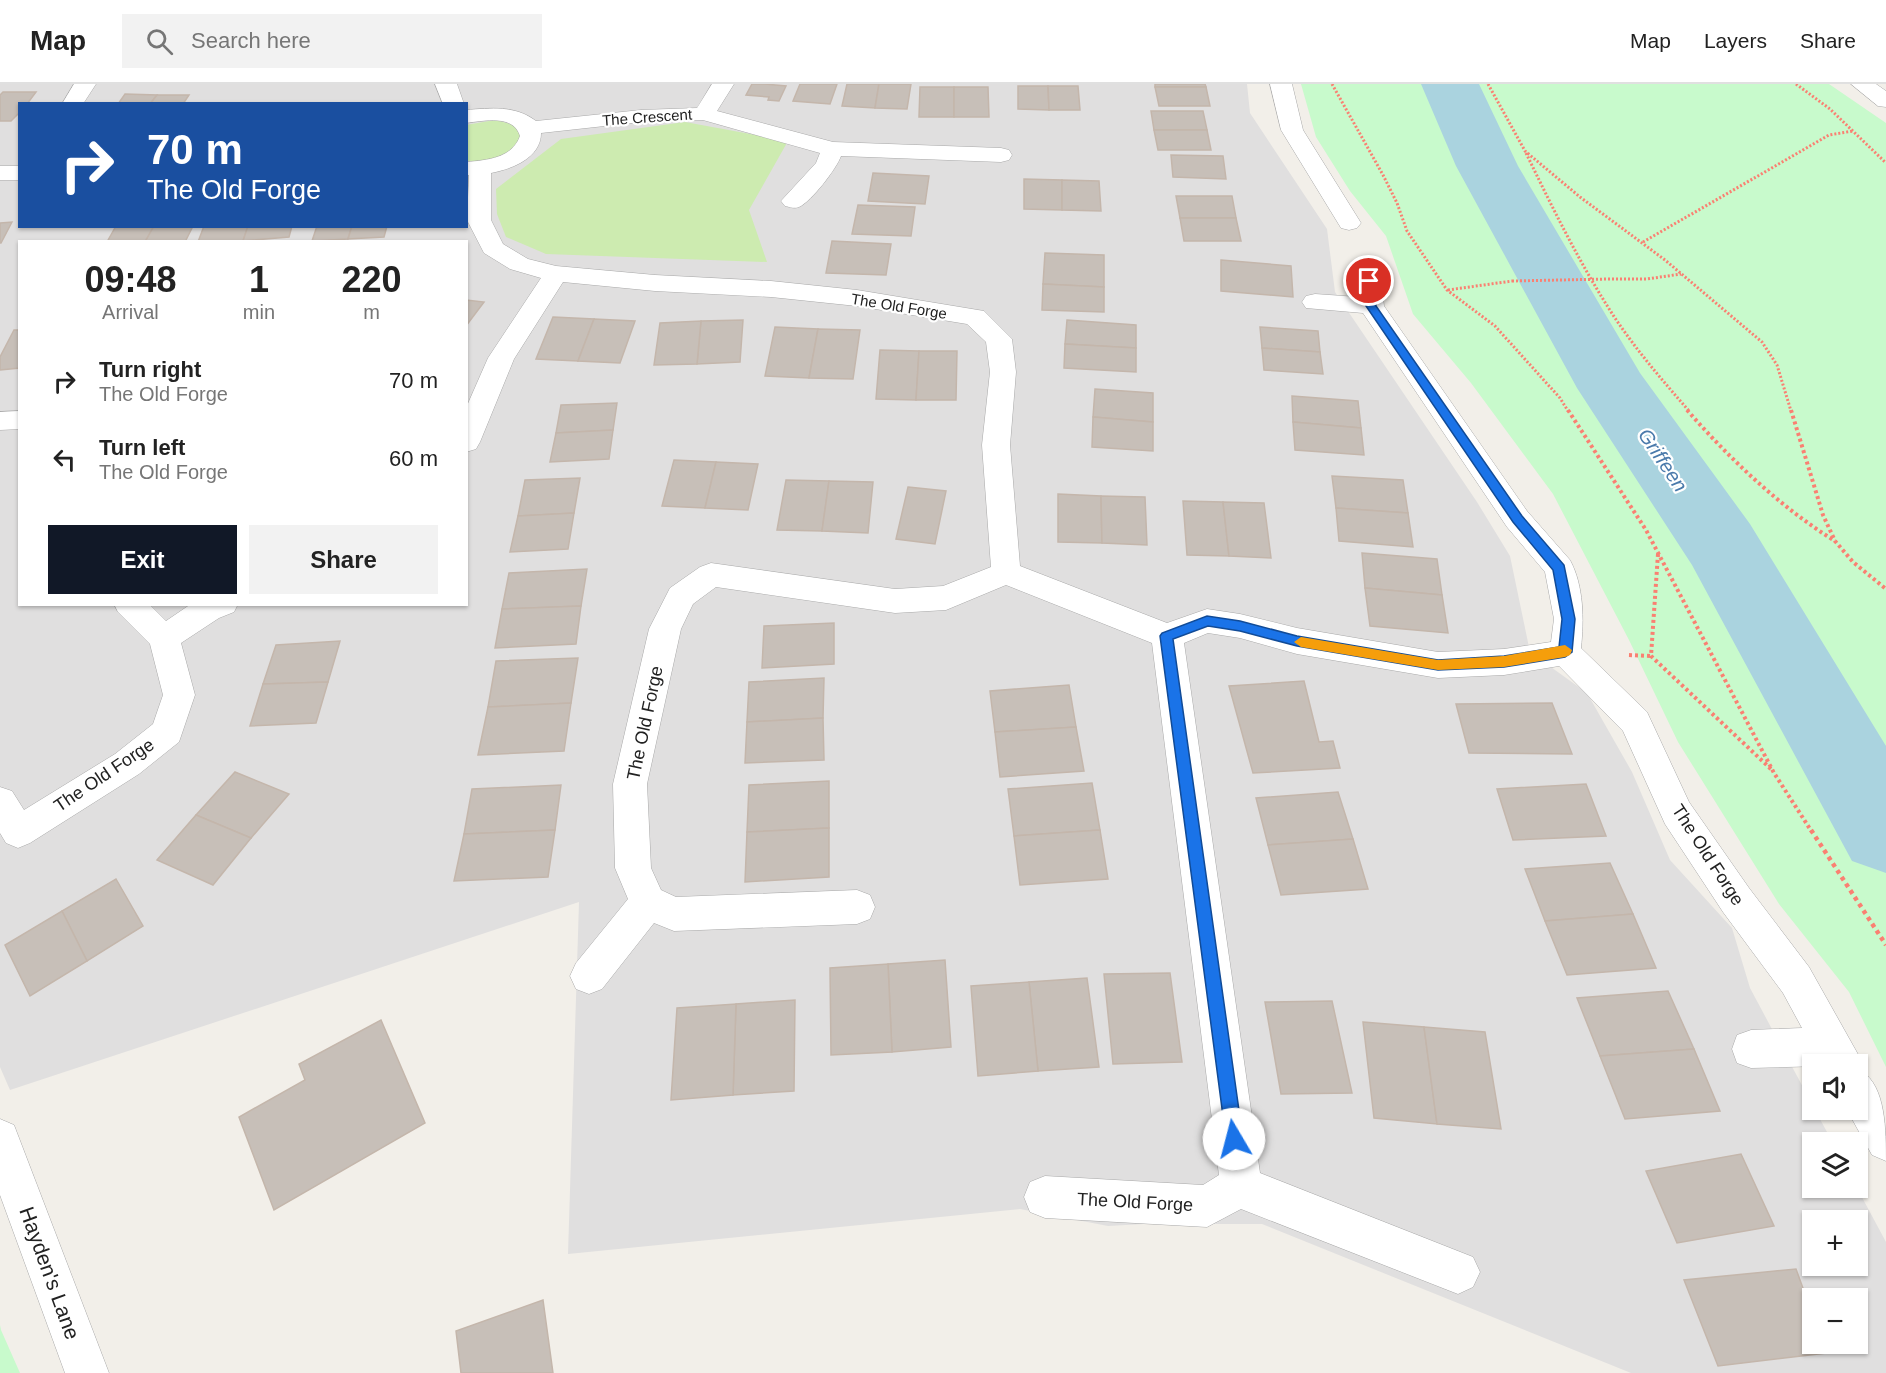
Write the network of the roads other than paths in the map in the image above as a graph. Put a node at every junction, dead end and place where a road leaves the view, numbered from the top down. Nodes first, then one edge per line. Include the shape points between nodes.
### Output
1 (85, 84) edge
2 (446, 84) edge
3 (723, 84) edge
4 (1281, 84) edge
5 (1862, 84) edge
6 (1886, 101) edge
7 (73, 102) edge
8 (453, 102) edge
9 (704, 114) junction
10 (468, 117) edge
11 (531, 128) junction
12 (832, 149) junction
13 (1001, 155) dead end
14 (473, 169) edge
15 (0, 173) edge
16 (18, 173) edge
17 (794, 201) dead end
18 (1349, 223) dead end
19 (556, 274) junction
20 (1315, 302) dead end
21 (18, 420) edge
22 (0, 421) edge
23 (468, 437) edge
24 (1006, 573) junction
25 (131, 606) edge
26 (217, 606) edge
27 (1167, 636) junction
28 (164, 638) junction
29 (1565, 652) junction
30 (0, 802) edge
31 (648, 902) junction
32 (857, 907) dead end
33 (589, 976) dead end
34 (1751, 1049) dead end
35 (1814, 1054) edge
36 (1838, 1054) edge
37 (1868, 1109) edge
38 (0, 1138) edge
39 (1886, 1141) edge
40 (1241, 1185) junction
41 (1045, 1197) dead end
42 (1458, 1272) dead end
43 (87, 1373) edge

1 - 7 street
2 - 8 street
3 - 9 street
4 - 18 street via 1292,130 1318,191
5 - 6 street
9 - 11 street, The Crescent via 641,116
9 - 12 street, The Crescent
10 - 11 street via 497,113 524,121
11 - 14 street via 533,136 523,153 496,166
12 - 13 street, The Crescent
12 - 17 street via 827,165
14 - 19 street, The Old Forge via 479,220 493,248 519,264
15 - 16 street
19 - 23 street via 501,358
19 - 24 street, The Old Forge via 771,289 975,317 999,339 1003,372 996,445
20 - 29 street via 1370,294 1517,519 1559,568 1569,619
21 - 22 street
24 - 27 street
24 - 31 street, The Old Forge via 946,598 895,601 711,575 681,596 665,629 630,784 633,868
25 - 28 street
26 - 28 street
27 - 29 street via 1207,621 1438,665 1504,662
27 - 40 street
28 - 30 street, The Old Forge via 179,695 167,732 127,764 18,832
29 - 36 street, The Old Forge via 1635,722 1677,813 1796,980
31 - 32 street via 675,914
31 - 33 street
34 - 35 street
37 - 39 street
38 - 43 street, Hayden's Lane
40 - 41 street, The Old Forge via 1207,1206
40 - 42 street

